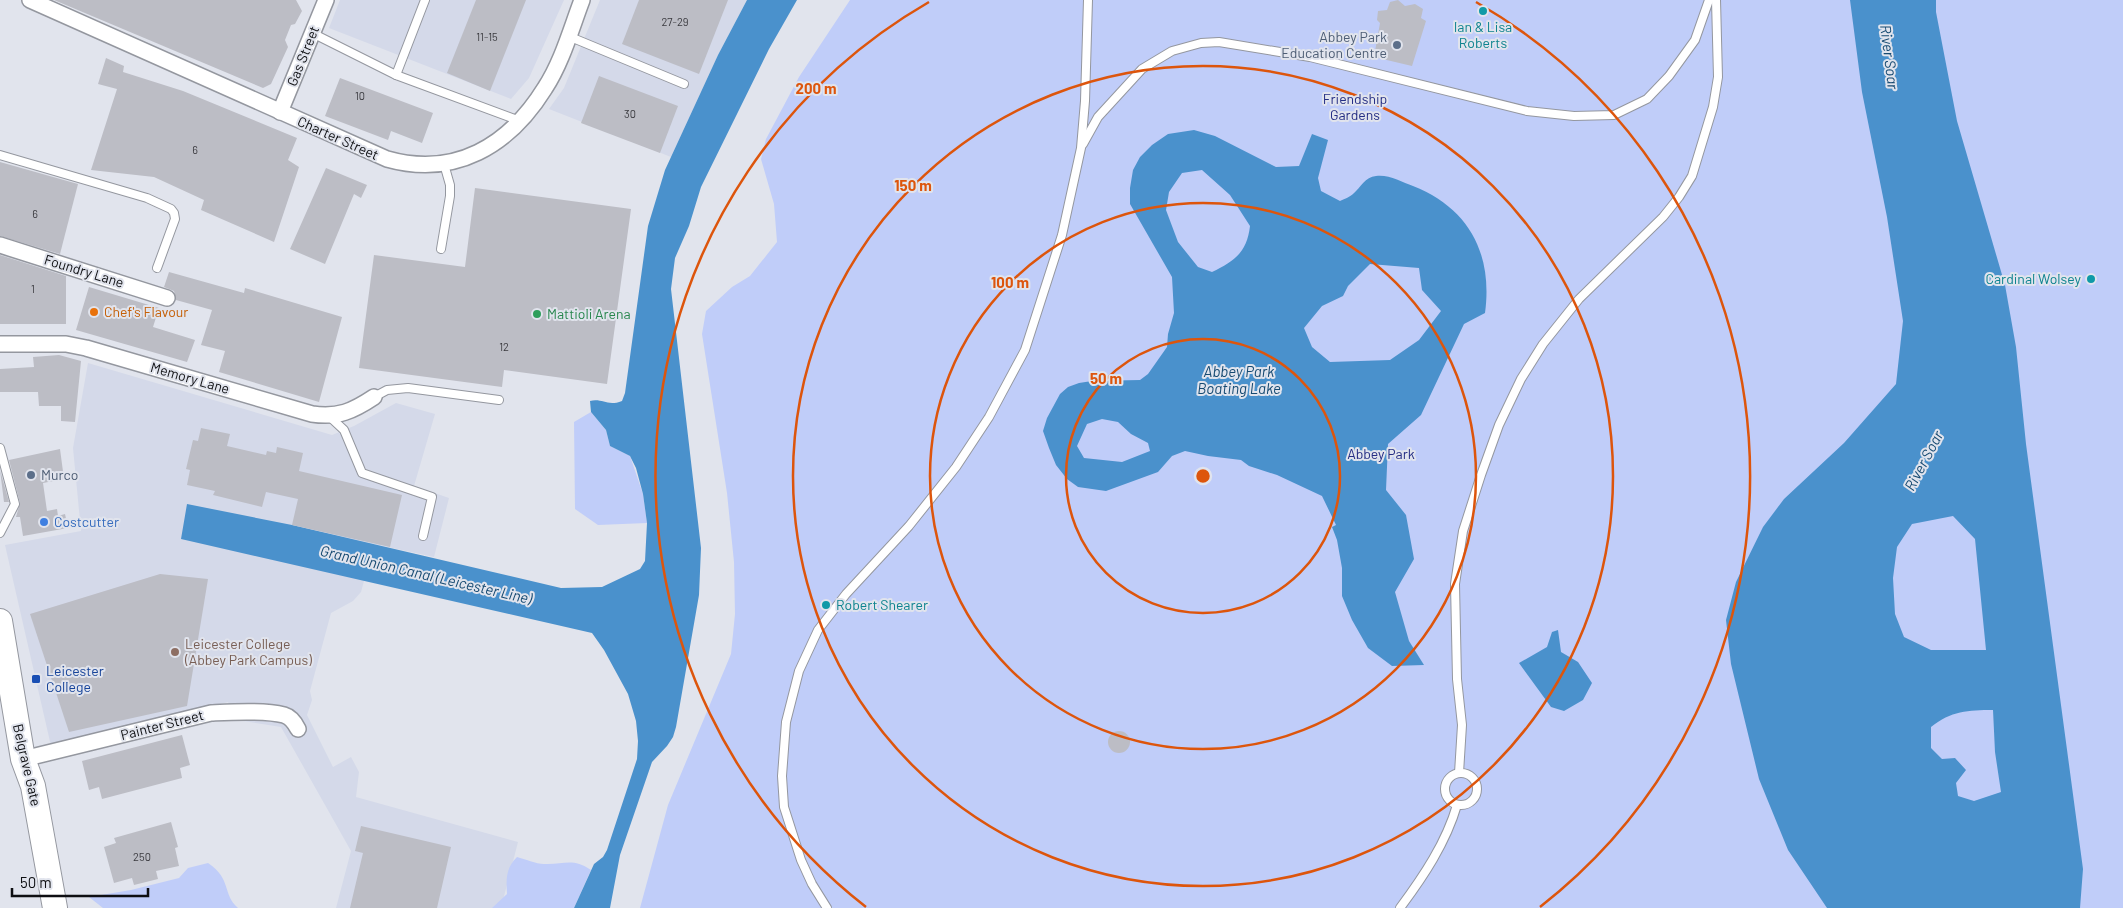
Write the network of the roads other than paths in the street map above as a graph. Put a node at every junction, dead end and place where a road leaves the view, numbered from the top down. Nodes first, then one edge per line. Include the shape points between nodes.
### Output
1 (30, 0) edge
2 (326, 0) edge
3 (425, 0) edge
4 (582, 0) edge
5 (1088, 0) edge
6 (1709, 0) edge
7 (1716, 0) edge
8 (312, 33) junction
9 (568, 36) junction
10 (396, 76) junction
11 (684, 84) dead end
12 (280, 112) junction
13 (520, 121) junction
14 (1081, 148) junction
15 (0, 155) edge
16 (444, 164) junction
17 (0, 245) edge
18 (440, 249) dead end
19 (157, 268) dead end
20 (167, 298) dead end
21 (0, 344) edge
22 (374, 397) joint
23 (498, 400) dead end
24 (329, 416) junction
25 (0, 448) edge
26 (0, 533) edge
27 (423, 536) dead end
28 (0, 621) edge
29 (298, 729) dead end
30 (23, 759) junction
31 (1459, 773) junction
32 (1457, 805) junction
33 (55, 908) edge
34 (827, 908) edge
35 (1400, 908) edge

1 - 12 street, Charter Street
2 - 8 street, Gas Street
3 - 10 lane
4 - 9 street, Charter Street
5 - 14 lane
6 - 14 lane via 1695,40 1669,76 1647,99 1614,116 1527,111 1310,57 1201,42 1172,51 1142,69 1098,117
7 - 31 lane via 1718,77 1713,108 1692,176 1679,198 1579,299 1543,344 1502,418 1481,475 1463,530 1455,584 1456,679 1462,725
8 - 10 lane
8 - 12 street, Gas Street
9 - 11 lane
9 - 13 street, Charter Street via 545,88
10 - 13 lane
12 - 16 street, Charter Street via 387,159 408,165
13 - 16 street, Charter Street via 484,149
14 - 34 lane via 1062,236 1021,358 989,417 956,467 818,630 799,671 786,722 782,776 784,807 801,860
15 - 19 lane via 171,208 175,219
16 - 18 lane via 450,196
17 - 20 street, Foundry Lane
21 - 24 street, Memory Lane via 66,344 86,348
22 - 23 lane via 387,390 408,388
22 - 24 street, Memory Lane via 359,407
24 - 27 lane via 344,430 362,473 432,497
25 - 26 lane via 15,504
28 - 30 main road, Belgrave Gate
29 - 30 street, Painter Street via 293,720 285,716 211,713
30 - 33 main road, Belgrave Gate via 33,786
31 - 32 lane via 1449,778 1445,788 1449,801
31 - 32 lane via 1473,779 1477,788 1471,801
32 - 35 lane via 1452,824 1438,850

